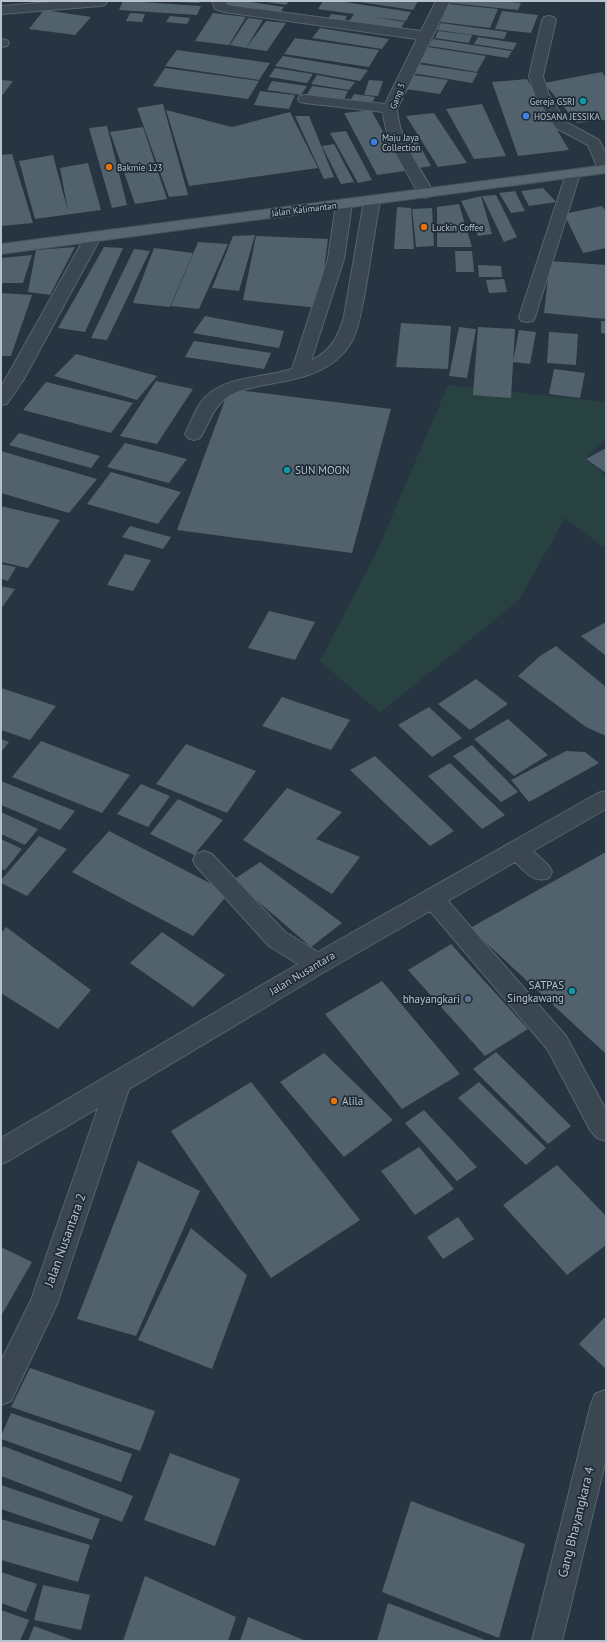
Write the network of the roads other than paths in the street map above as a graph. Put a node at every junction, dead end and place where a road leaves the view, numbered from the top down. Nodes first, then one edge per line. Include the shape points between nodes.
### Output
1 (219, 1) edge
2 (443, 1) edge
3 (100, 2) dead end
4 (1, 10) edge
5 (549, 20) dead end
6 (425, 36) junction
7 (305, 100) dead end
8 (390, 110) junction
9 (605, 169) edge
10 (573, 174) junction
11 (426, 193) junction
12 (372, 201) junction
13 (344, 204) junction
14 (93, 237) junction
15 (1, 249) edge
16 (527, 317) dead end
17 (300, 373) junction
18 (1, 400) edge
19 (194, 434) dead end
20 (606, 799) edge
21 (517, 850) junction
22 (204, 860) dead end
23 (541, 872) dead end
24 (433, 899) junction
25 (318, 964) junction
26 (118, 1084) junction
27 (606, 1130) edge
28 (1, 1152) edge
29 (1, 1391) edge
30 (605, 1404) edge
31 (547, 1641) edge

1 - 6 street via 220,6 224,8
2 - 6 street, Gang 3
3 - 4 street
5 - 9 street via 536,76 542,95 561,125 594,143
6 - 8 street, Gang 3
7 - 8 street
8 - 11 street, Gang 3 via 396,137
9 - 10 main road, Jalan Kalimantan
10 - 11 main road, Jalan Kalimantan
10 - 16 street
11 - 12 main road, Jalan Kalimantan
12 - 13 main road, Jalan Kalimantan
12 - 17 street via 348,330 341,345 329,357 318,366
13 - 14 main road, Jalan Kalimantan
13 - 17 street via 336,259
14 - 15 main road, Jalan Kalimantan
14 - 18 street via 16,379
17 - 19 street via 234,386 220,393 208,404
20 - 21 street, Jalan Nusantara
21 - 23 street
21 - 24 street, Jalan Nusantara
22 - 25 street via 277,939
24 - 25 street, Jalan Nusantara
24 - 27 street via 557,1043 599,1122
25 - 26 street, Jalan Nusantara
26 - 28 street, Jalan Nusantara
26 - 29 street, Jalan Nusantara 2 via 43,1304
30 - 31 street, Gang Bhayangkara 4

